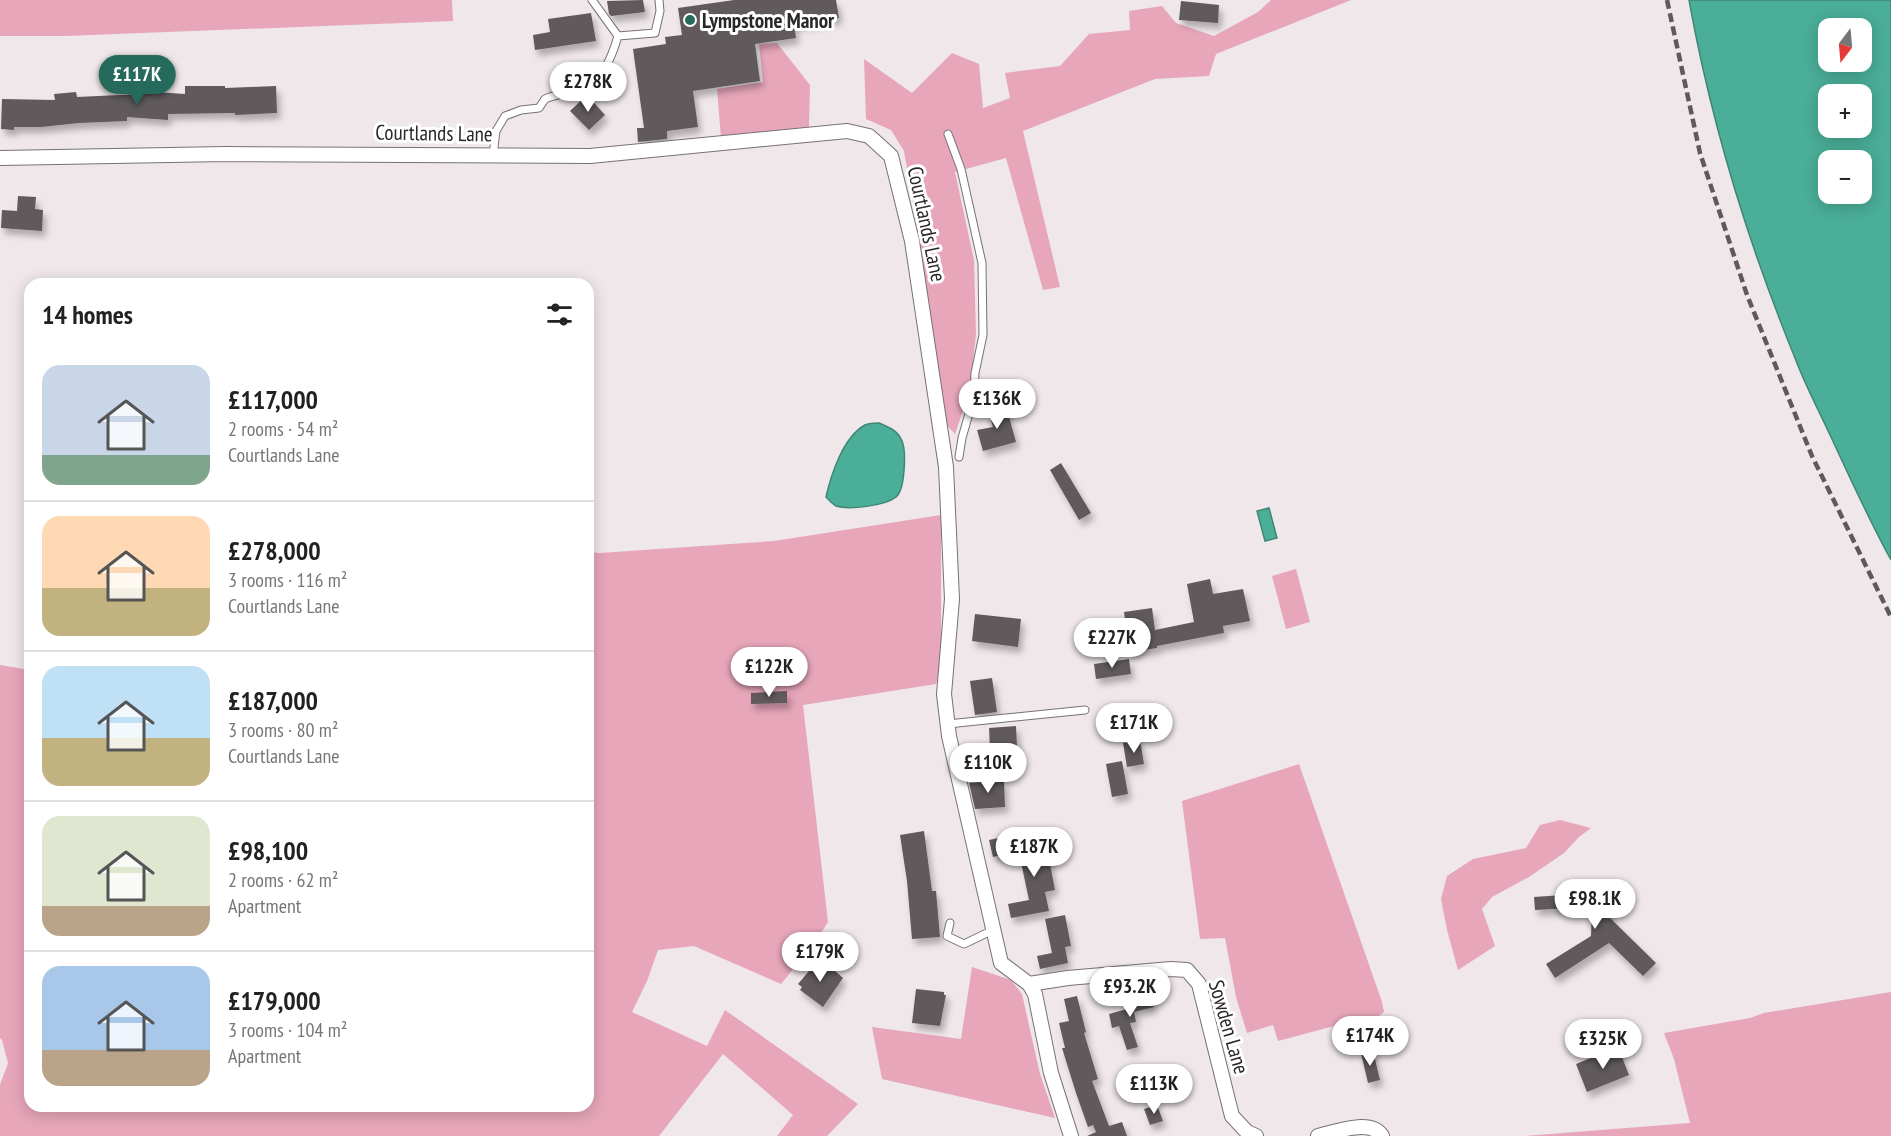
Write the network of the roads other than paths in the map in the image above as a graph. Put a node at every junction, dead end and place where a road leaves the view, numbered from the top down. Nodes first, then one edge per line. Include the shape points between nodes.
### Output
1 (592, 0) edge
2 (659, 0) edge
3 (618, 36) junction
4 (948, 134) dead end
5 (493, 155) junction
6 (0, 158) edge
7 (959, 458) joint
8 (946, 467) junction
9 (1085, 710) dead end
10 (948, 724) junction
11 (950, 923) dead end
12 (993, 930) junction
13 (1029, 984) junction
14 (1071, 1136) edge
15 (1256, 1136) edge
16 (1318, 1136) edge
17 (1382, 1136) edge

1 - 3 lane
2 - 3 lane via 655,33
3 - 5 lane via 612,58 602,74 580,88 545,99 539,108 505,116 496,131
4 - 7 lane via 961,169 982,263 983,335
5 - 6 street, Courtlands Lane via 226,153
5 - 8 street, Courtlands Lane via 590,156 847,131 869,136 891,156 912,241
7 - 8 street
8 - 10 street, Courtlands Lane via 952,599 944,694
9 - 10 lane
10 - 12 street, Courtlands Lane
11 - 12 lane via 947,936 964,944
12 - 13 street, Courtlands Lane via 1001,963
13 - 14 street via 1035,994 1051,1073
13 - 15 street, Sowden Lane via 1187,970 1199,984 1232,1116
16 - 17 street via 1362,1127 1372,1127

